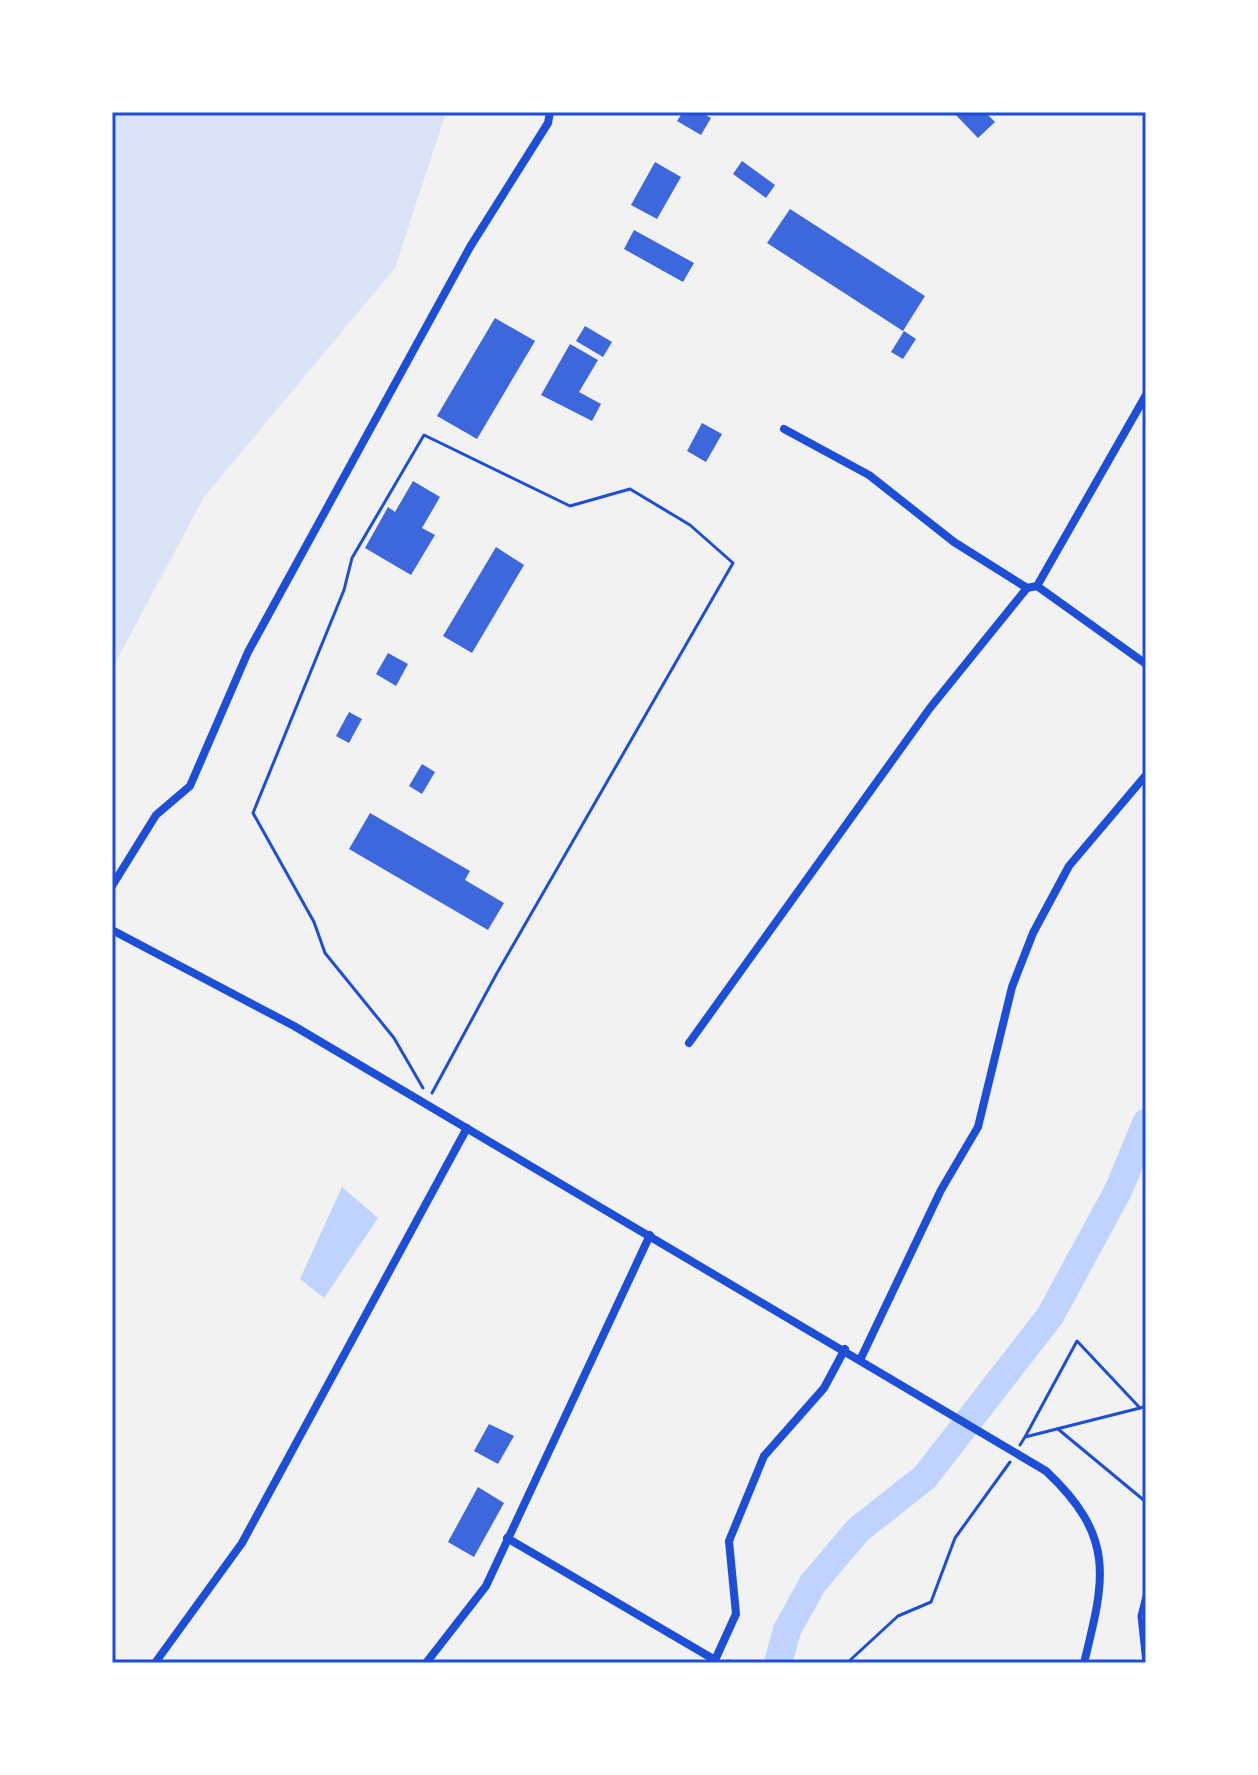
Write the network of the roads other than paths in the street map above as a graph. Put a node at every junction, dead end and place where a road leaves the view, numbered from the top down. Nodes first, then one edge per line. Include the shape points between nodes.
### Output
1 (550, 112) edge
2 (1146, 395) edge
3 (784, 429) dead end
4 (1032, 587) junction
5 (1146, 664) edge
6 (1146, 775) edge
7 (112, 886) edge
8 (112, 930) edge
9 (689, 1043) dead end
10 (467, 1128) junction
11 (650, 1235) junction
12 (845, 1349) junction
13 (861, 1358) junction
14 (507, 1538) junction
15 (1146, 1592) edge
16 (155, 1663) edge
17 (426, 1663) edge
18 (1084, 1663) edge
19 (1145, 1663) edge

1 - 7 street via 248,652 190,786 156,815
2 - 4 street
3 - 4 street via 869,475 954,542
4 - 5 street
4 - 9 street via 930,708
6 - 13 street via 1069,866 1033,933 1012,987 978,1127 941,1190
8 - 10 street via 294,1026
10 - 11 street
10 - 16 street via 242,1543
11 - 12 street
11 - 14 street
12 - 13 street
12 - 14 street via 824,1388 764,1456 729,1541 736,1614 715,1660
13 - 18 street via 1046,1471 1068,1492 1094,1536 1102,1587
14 - 17 street via 486,1586
15 - 19 lane via 1140,1616

